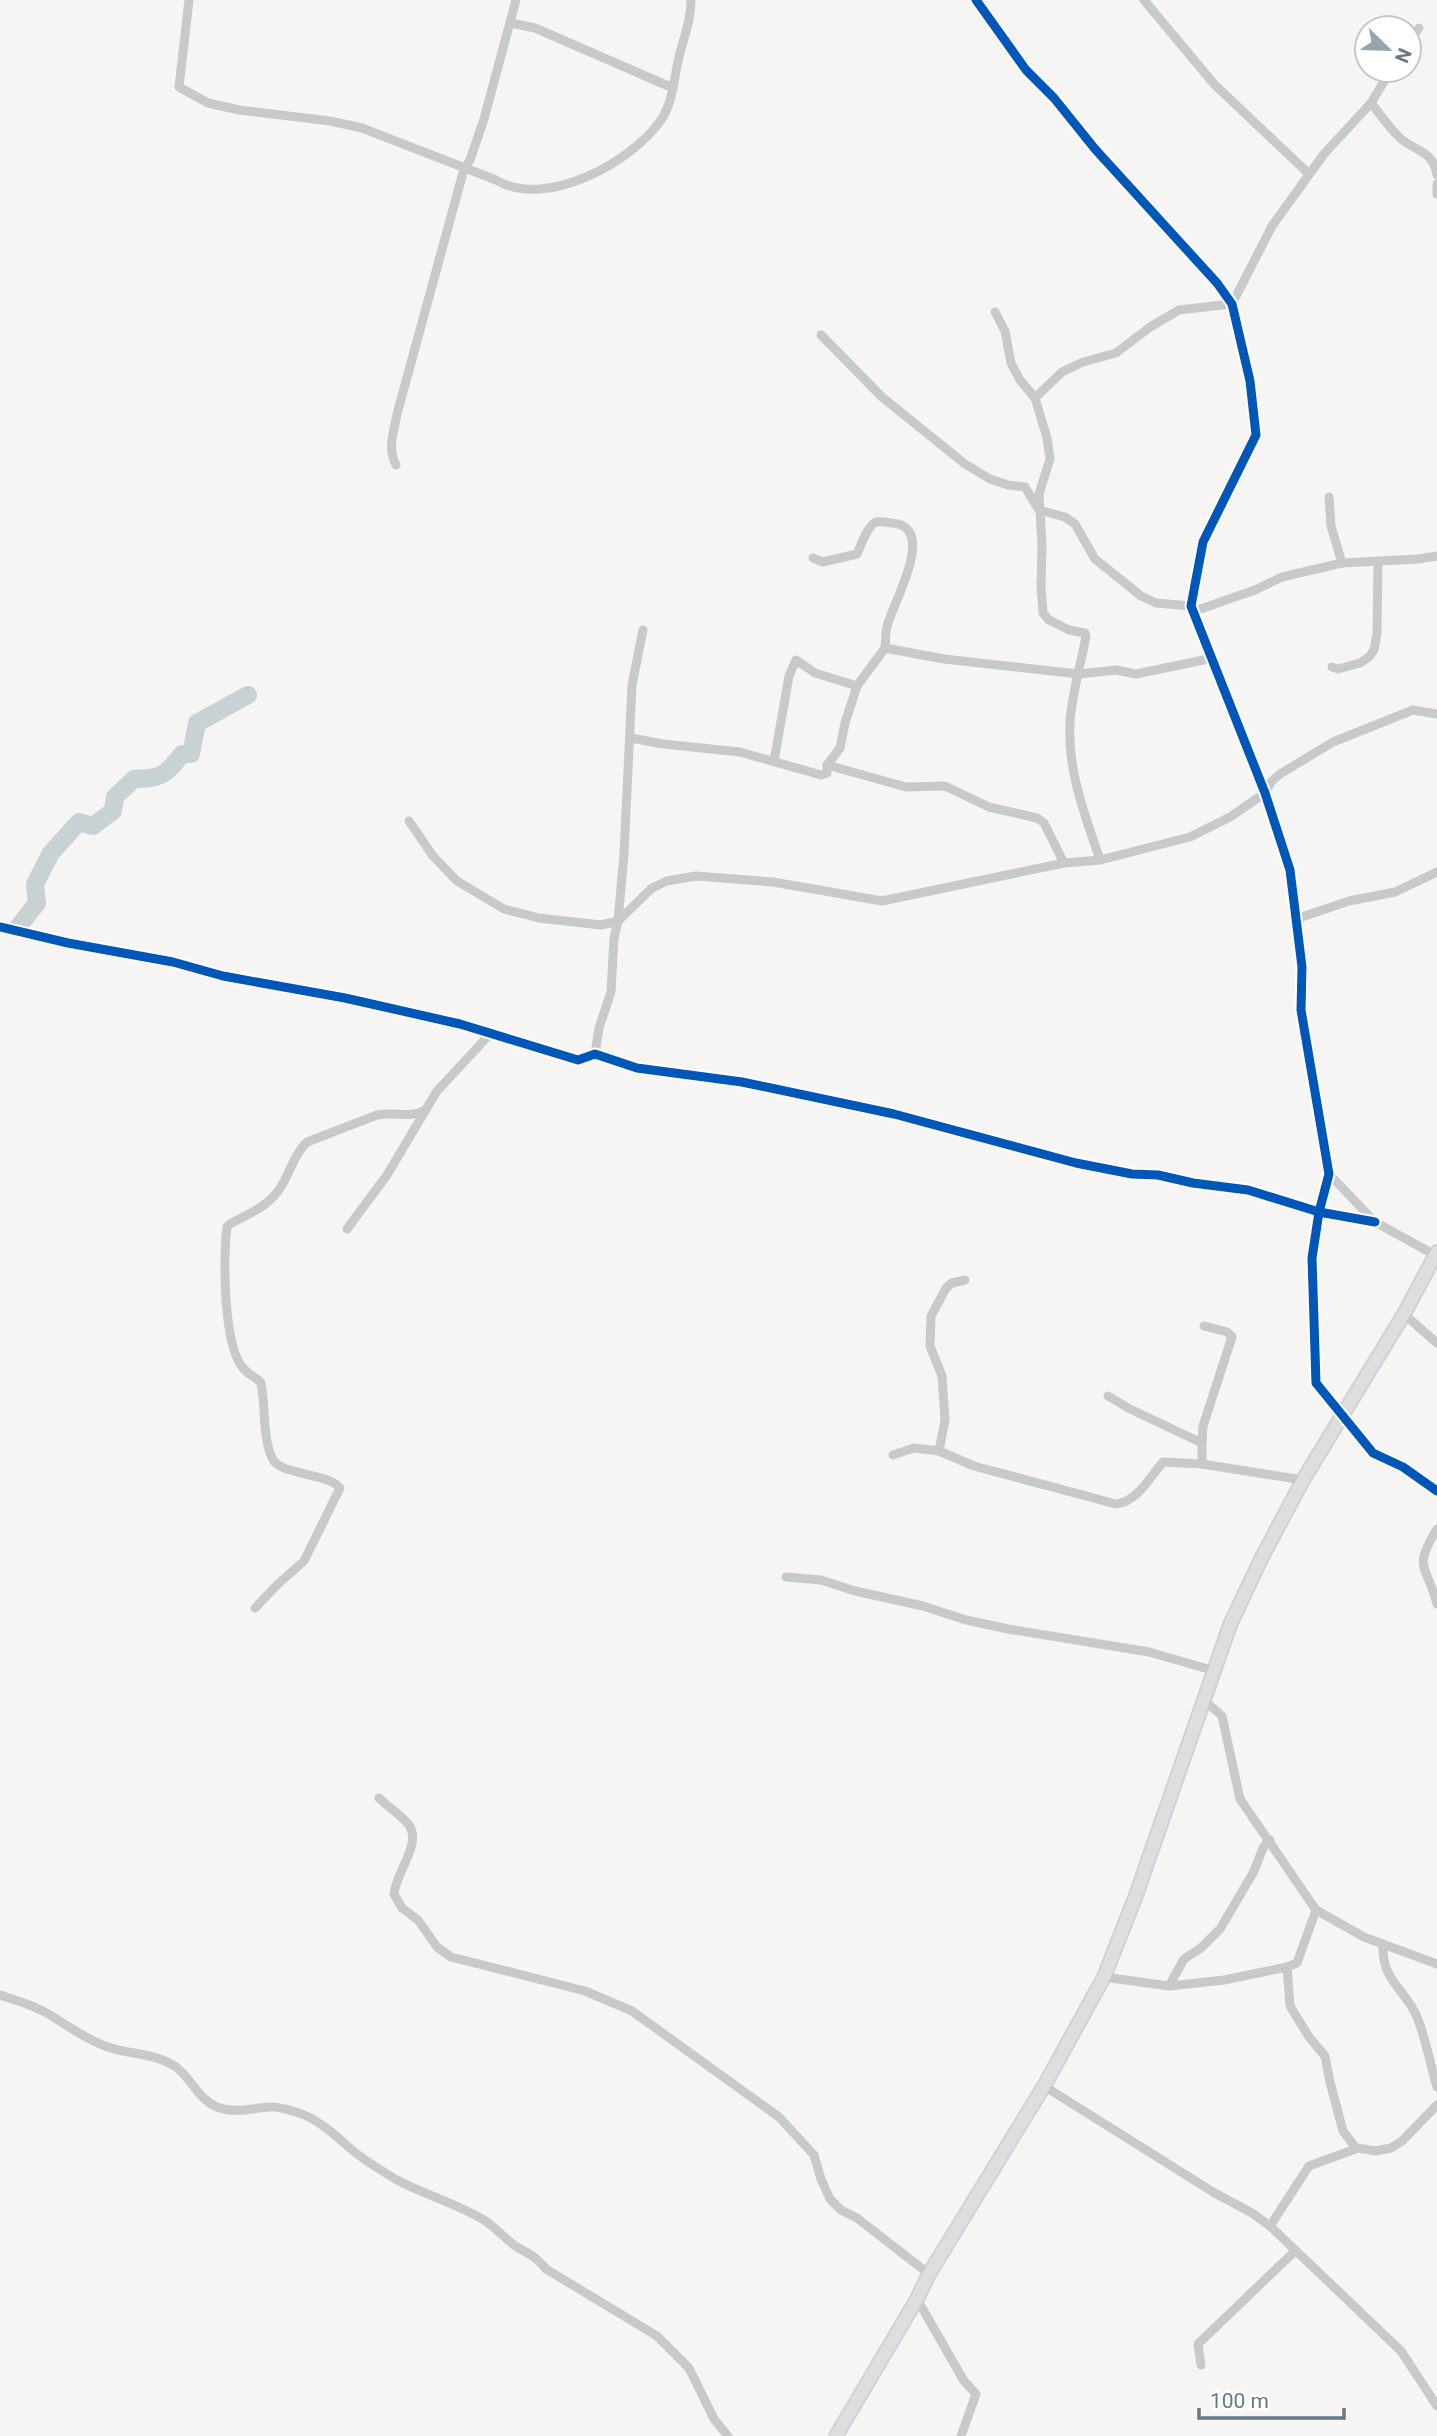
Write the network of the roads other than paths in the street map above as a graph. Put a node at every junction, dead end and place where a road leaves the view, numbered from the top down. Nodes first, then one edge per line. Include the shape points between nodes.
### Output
1 (189, 0) edge
2 (516, 0) edge
3 (691, 0) edge
4 (976, 0) edge
5 (1144, 0) edge
6 (511, 23) junction
7 (1383, 84) edge
8 (673, 88) junction
9 (1371, 103) junction
10 (464, 169) junction
11 (1309, 174) junction
12 (1437, 175) edge
13 (1437, 184) edge
14 (1437, 194) edge
15 (1232, 304) junction
16 (995, 312) dead end
17 (821, 335) dead end
18 (1035, 398) junction
19 (397, 465) dead end
20 (1329, 497) dead end
21 (1039, 510) junction
22 (1437, 556) edge
23 (813, 558) dead end
24 (1378, 561) junction
25 (1342, 563) junction
26 (1193, 609) junction
27 (642, 630) dead end
28 (885, 648) junction
29 (1213, 658) junction
30 (1332, 667) dead end
31 (1079, 674) junction
32 (857, 686) junction
33 (1437, 714) edge
34 (631, 738) junction
35 (774, 761) junction
36 (828, 765) junction
37 (1265, 793) junction
38 (409, 821) dead end
39 (1100, 860) junction
40 (1064, 863) junction
41 (1437, 872) edge
42 (1296, 919) junction
43 (618, 921) junction
44 (0, 928) edge
45 (491, 1034) junction
46 (595, 1054) junction
47 (425, 1110) junction
48 (1329, 1174) junction
49 (1318, 1212) junction
50 (1375, 1222) junction
51 (347, 1229) dead end
52 (1436, 1253) edge
53 (965, 1280) dead end
54 (1404, 1314) junction
55 (1204, 1326) dead end
56 (1437, 1343) edge
57 (1108, 1396) dead end
58 (1343, 1418) junction
59 (1202, 1444) junction
60 (939, 1451) junction
61 (893, 1455) dead end
62 (1202, 1464) junction
63 (1304, 1480) junction
64 (1437, 1491) edge
65 (1437, 1529) edge
66 (786, 1577) dead end
67 (1437, 1604) edge
68 (255, 1608) dead end
69 (1215, 1671) junction
70 (1205, 1700) junction
71 (379, 1798) dead end
72 (1270, 1840) junction
73 (1316, 1910) junction
74 (1383, 1944) junction
75 (1437, 1964) edge
76 (1287, 1967) junction
77 (1104, 1976) junction
78 (1169, 1986) junction
79 (0, 1996) edge
80 (1044, 2086) junction
81 (1437, 2087) edge
82 (1437, 2105) edge
83 (1356, 2148) junction
84 (1270, 2226) junction
85 (1295, 2251) junction
86 (929, 2274) junction
87 (917, 2299) junction
88 (1201, 2365) dead end
89 (1437, 2406) edge
90 (728, 2436) edge
91 (836, 2436) edge
92 (961, 2436) edge

1 - 10 street via 178,88 208,103 239,110 362,128
2 - 6 street
3 - 8 street
4 - 15 street via 1026,69
5 - 11 street via 1214,84
6 - 8 street via 535,28
6 - 10 street
7 - 9 street
8 - 10 street via 662,119 634,150 568,185 519,189
9 - 11 street
9 - 12 street via 1402,139 1426,154
10 - 19 street via 397,414 391,449
11 - 15 street via 1272,226
13 - 14 street
15 - 18 street via 1179,310 1116,353 1062,372
15 - 26 street via 1250,381 1256,435 1203,542
16 - 18 street via 1005,331 1011,363
17 - 21 street via 882,397 965,464 990,479 1025,487
18 - 21 street via 1050,459
20 - 25 street via 1331,526
21 - 26 street via 1075,524 1095,559 1141,596
21 - 31 street via 1042,607 1049,620 1085,633
22 - 24 street
23 - 28 street via 823,562 857,554 877,522 906,527 912,547 907,576 887,627
24 - 25 street
24 - 30 street via 1374,650 1360,663
25 - 26 street via 1282,577
26 - 29 street
27 - 34 street via 632,685
28 - 31 street
28 - 32 street
29 - 31 street via 1136,674 1116,670
29 - 37 street
31 - 39 street via 1070,721 1074,780
32 - 35 street via 815,673 796,660
32 - 36 street via 840,748
33 - 37 street via 1413,710 1333,742 1280,774
34 - 35 street
34 - 43 street
35 - 36 street via 821,775 827,773
36 - 40 street via 906,788 945,786 989,807 1037,818
37 - 39 street via 1190,837
37 - 42 street via 1287,859
38 - 43 street via 457,881 504,909 601,925
39 - 40 street
40 - 43 street via 882,901 773,882 696,876 652,888
41 - 42 street via 1395,892
42 - 48 street via 1301,1010
43 - 46 street via 611,992
44 - 45 street via 345,998
45 - 46 street via 578,1060
45 - 47 street
46 - 49 street via 637,1068 742,1082 894,1114 1076,1163 1248,1190
47 - 51 street via 387,1175
47 - 68 street via 415,1116 388,1112 307,1142 275,1196 228,1227 228,1324 243,1369 261,1383 272,1458 283,1467 341,1488 304,1561
48 - 49 street
48 - 50 street
49 - 50 street
49 - 58 street via 1312,1258 1316,1383
50 - 52 street
52 - 54 street
53 - 60 street via 946,1288 931,1316 930,1346 942,1376 945,1420
54 - 56 street
54 - 58 street
55 - 59 street via 1232,1337 1203,1426
57 - 59 street
58 - 63 street
58 - 64 street via 1373,1453
59 - 62 street
60 - 61 street via 914,1448
60 - 62 street via 974,1466 1116,1504 1134,1496 1163,1462
62 - 63 street
63 - 69 street via 1230,1625
65 - 67 street via 1422,1558
66 - 69 street via 821,1580 997,1626 1149,1652
69 - 70 street
70 - 72 street via 1223,1716 1240,1799
70 - 77 street
71 - 86 street via 410,1826 412,1836 413,1847 399,1872 394,1894 437,1947 452,1957 585,1990 632,2011 779,2117 814,2155 830,2199
72 - 73 street
72 - 78 street via 1220,1929 1184,1959
73 - 74 street
73 - 76 street via 1297,1963
74 - 75 street
74 - 81 street via 1387,1975 1416,2015
76 - 78 street
76 - 83 street via 1290,2006 1325,2056 1343,2131
77 - 78 street
77 - 80 street
79 - 90 street via 28,2004 104,2046 155,2056 176,2067 201,2097 216,2106 251,2111 272,2106 306,2116 397,2179 484,2221 535,2255 562,2280 657,2336 689,2368 714,2419
80 - 84 street
80 - 86 street
82 - 83 street via 1391,2148
83 - 84 street via 1309,2166
84 - 85 street
85 - 88 street via 1198,2344
85 - 89 street via 1401,2351
86 - 87 street
87 - 91 street
87 - 92 street via 976,2394

